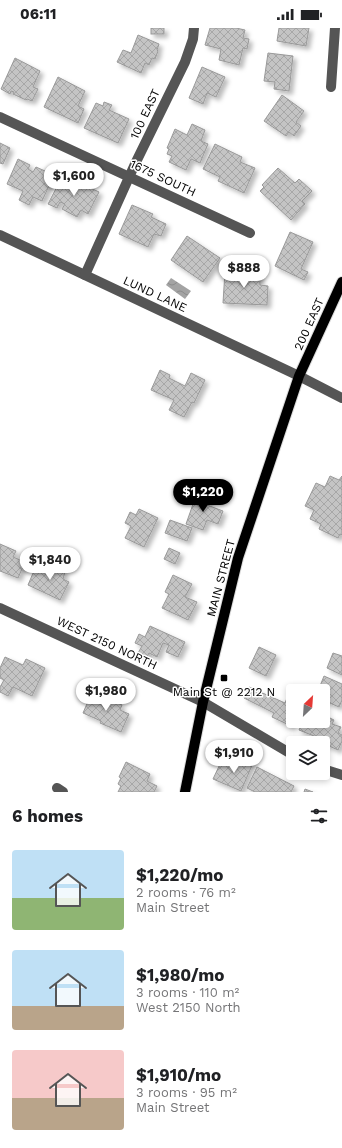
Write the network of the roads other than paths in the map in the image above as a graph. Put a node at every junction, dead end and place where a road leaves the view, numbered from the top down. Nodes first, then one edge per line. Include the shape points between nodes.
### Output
1 (194, 28) edge
2 (335, 28) edge
3 (331, 87) dead end
4 (0, 116) edge
5 (130, 177) junction
6 (250, 233) dead end
7 (0, 234) edge
8 (85, 275) junction
9 (342, 282) edge
10 (299, 376) junction
11 (342, 398) edge
12 (0, 608) edge
13 (203, 702) junction
14 (286, 751) edge
15 (330, 771) edge
16 (342, 775) edge
17 (185, 792) edge

1 - 5 street, 100 EAST via 185,62
2 - 3 street
4 - 5 street, 1675 SOUTH
5 - 6 street, 1675 SOUTH
5 - 8 street, 100 EAST
7 - 8 street, LUND LANE
8 - 10 street, LUND LANE
9 - 10 main road, 200 EAST
10 - 11 street, LUND LANE
10 - 13 main road, MAIN STREET via 238,558
12 - 13 street, WEST 2150 NORTH
13 - 14 street, WEST 2150 NORTH
13 - 17 main road, MAIN STREET
15 - 16 street

